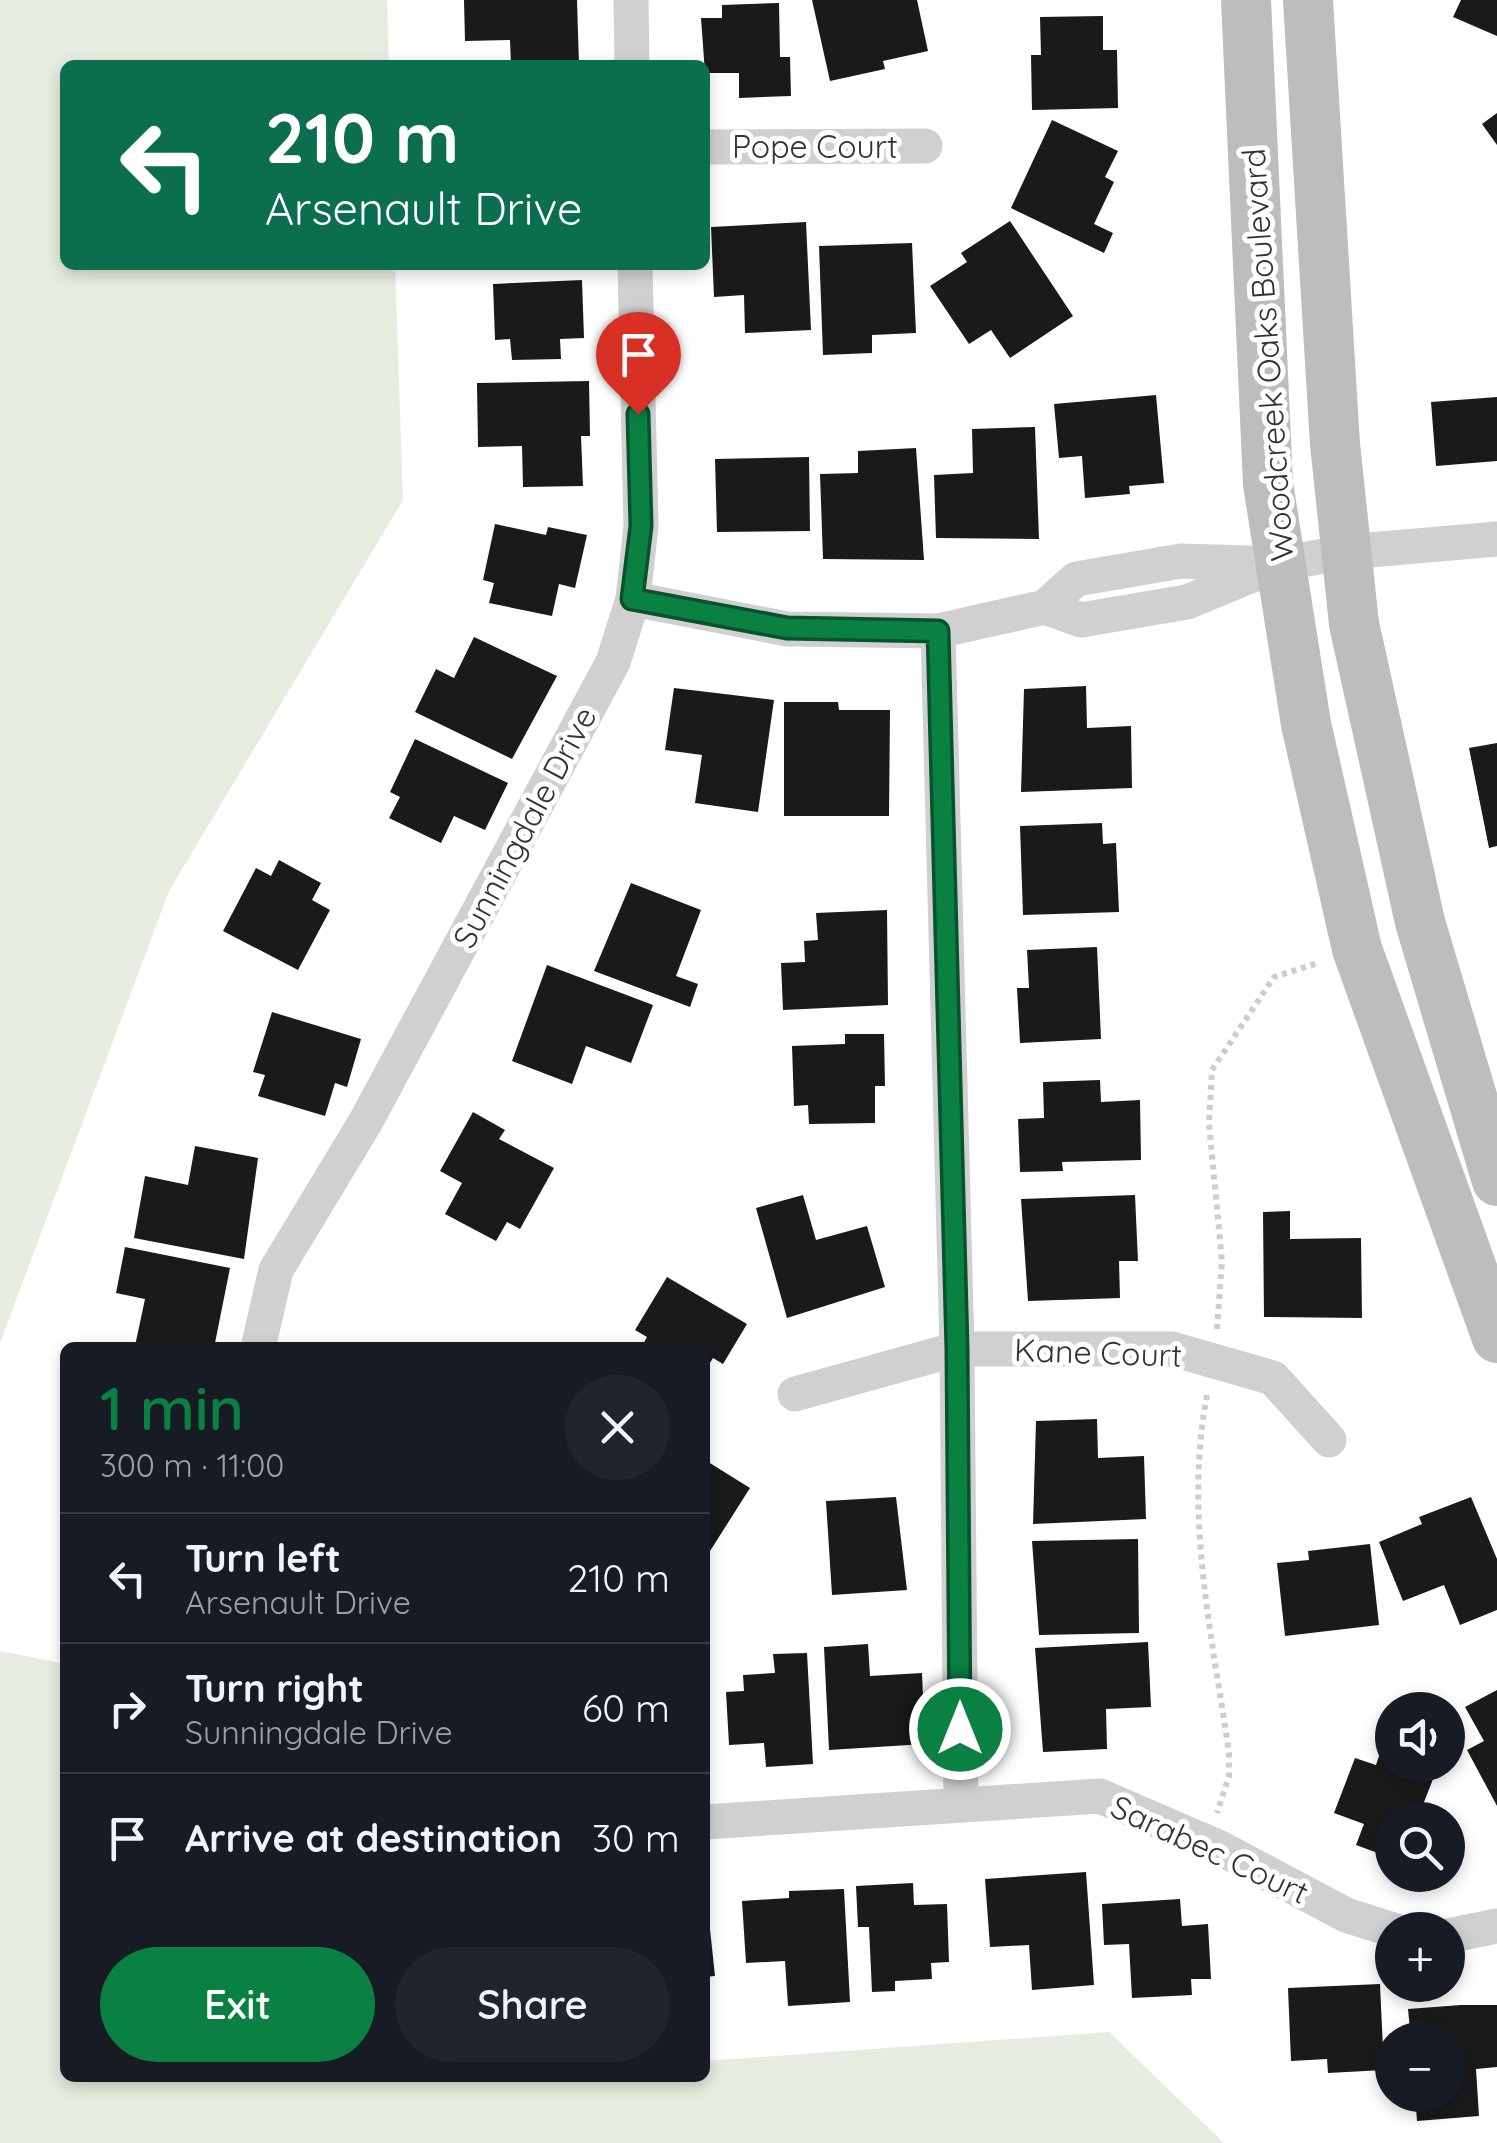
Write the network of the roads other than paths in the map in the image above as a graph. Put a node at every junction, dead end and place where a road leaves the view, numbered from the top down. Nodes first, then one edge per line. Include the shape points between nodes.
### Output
1 (631, 0) edge
2 (1246, 0) edge
3 (1308, 0) edge
4 (632, 60) edge
5 (710, 146) edge
6 (925, 146) dead end
7 (635, 270) edge
8 (1497, 540) edge
9 (1347, 552) junction
10 (1280, 564) junction
11 (1139, 568) junction
12 (632, 599) junction
13 (1045, 606) junction
14 (1146, 609) junction
15 (938, 631) junction
16 (1497, 1181) edge
17 (1497, 1338) edge
18 (259, 1342) edge
19 (957, 1349) junction
20 (795, 1394) dead end
21 (1329, 1440) dead end
22 (961, 1805) junction
23 (710, 1822) edge
24 (1375, 1924) edge
25 (1497, 1926) edge
26 (1465, 1933) edge

1 - 4 street
2 - 10 main road, Woodcreek Oaks Boulevard via 1268,484
3 - 9 main road, Woodcreek Oaks Boulevard
5 - 6 street, Pope Court
7 - 12 street, Sunningdale Drive via 641,526
8 - 9 street
9 - 10 street
9 - 16 main road, Woodcreek Oaks Boulevard via 1360,651 1420,922
10 - 11 street via 1180,561
10 - 14 street via 1186,602
10 - 17 main road, Woodcreek Oaks Boulevard via 1306,724 1357,950
11 - 13 street via 1076,580
11 - 14 street
12 - 15 street via 787,628
12 - 18 street, Sunningdale Drive via 605,678 366,1121 276,1270
13 - 14 street via 1080,620
13 - 15 street
15 - 19 street
19 - 20 street, Kane Court
19 - 21 street, Kane Court via 1172,1350 1272,1378
19 - 22 street
22 - 23 street
22 - 24 street, Sarabec Court via 1100,1796
25 - 26 street

